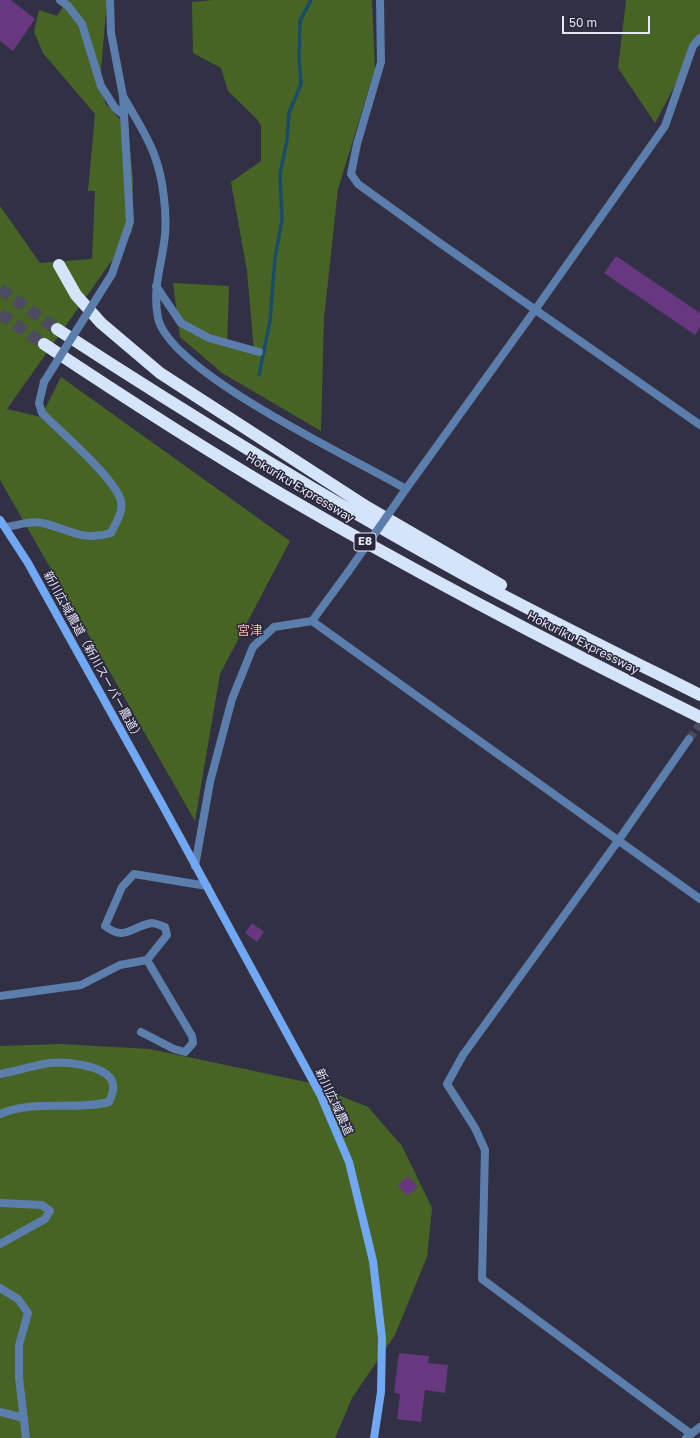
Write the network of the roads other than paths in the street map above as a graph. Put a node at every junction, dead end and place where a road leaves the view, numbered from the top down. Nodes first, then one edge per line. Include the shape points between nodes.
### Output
1 (60, 0) edge
2 (110, 0) edge
3 (380, 0) edge
4 (700, 38) edge
5 (123, 96) junction
6 (124, 115) junction
7 (59, 265) dead end
8 (156, 285) junction
9 (535, 310) junction
10 (57, 329) tunnel mouth
11 (44, 344) tunnel mouth
12 (259, 352) dead end
13 (700, 425) edge
14 (406, 489) junction
15 (0, 520) edge
16 (5, 527) junction
17 (312, 622) junction
18 (661, 675) junction
19 (700, 695) edge
20 (700, 717) edge
21 (689, 739) tunnel mouth
22 (163, 806) joint
23 (618, 842) junction
24 (195, 866) junction
25 (207, 886) junction
26 (700, 899) edge
27 (147, 960) junction
28 (0, 996) edge
29 (141, 1032) dead end
30 (0, 1074) edge
31 (0, 1114) edge
32 (0, 1203) edge
33 (0, 1244) edge
34 (0, 1288) edge
35 (0, 1412) edge
36 (24, 1418) junction
37 (700, 1427) edge
38 (688, 1436) edge
39 (26, 1438) edge
40 (374, 1438) edge

1 - 6 street via 82,24 101,86 115,108
2 - 5 street via 111,33
3 - 9 street via 381,62 351,174 358,184
4 - 9 street via 693,46 665,126
5 - 6 street
5 - 8 street via 155,157 163,195 165,234
6 - 16 street, bridge via 130,222 112,274 44,382 39,403 42,413 105,476 121,498 121,510 111,532 97,537 81,535 40,522
7 - 18 highway via 76,295 101,323 160,373 367,507
8 - 12 street via 181,323 209,338
8 - 14 street via 158,320 170,341 195,364 267,414
9 - 13 street
9 - 14 street
10 - 18 highway, Hokuriku Expressway / E8 via 214,430 369,521 463,574
11 - 20 highway, Hokuriku Expressway / E8 via 205,448 356,537 452,590
14 - 17 street, bridge
15 - 16 street, 新川広域農道（新川スーパー農道）
16 - 22 street, 新川広域農道（新川スーパー農道） via 28,563
17 - 23 street via 392,677
17 - 24 street via 274,627 253,646 230,706 210,782
18 - 19 highway, Hokuriku Expressway / E8
21 - 23 street
22 - 24 street, 新川広域農道
23 - 26 street
23 - 38 street via 463,1055 447,1084 475,1128 485,1150 482,1279
24 - 25 street, 新川広域農道
25 - 27 street via 134,874 122,887 105,926 113,932 123,934 153,923 165,927 167,935
25 - 40 street, 新川広域農道 via 320,1094 349,1162 373,1261 382,1338 381,1392
27 - 28 street via 120,965 81,984
27 - 29 street via 192,1036 193,1042 185,1052
30 - 31 street via 50,1063 88,1066 103,1071 112,1080 114,1091 109,1102 94,1105 29,1105
32 - 33 street via 42,1205 50,1211 45,1219
34 - 36 street via 18,1299 28,1313 19,1345 19,1377
35 - 36 street
36 - 39 street
37 - 38 street

